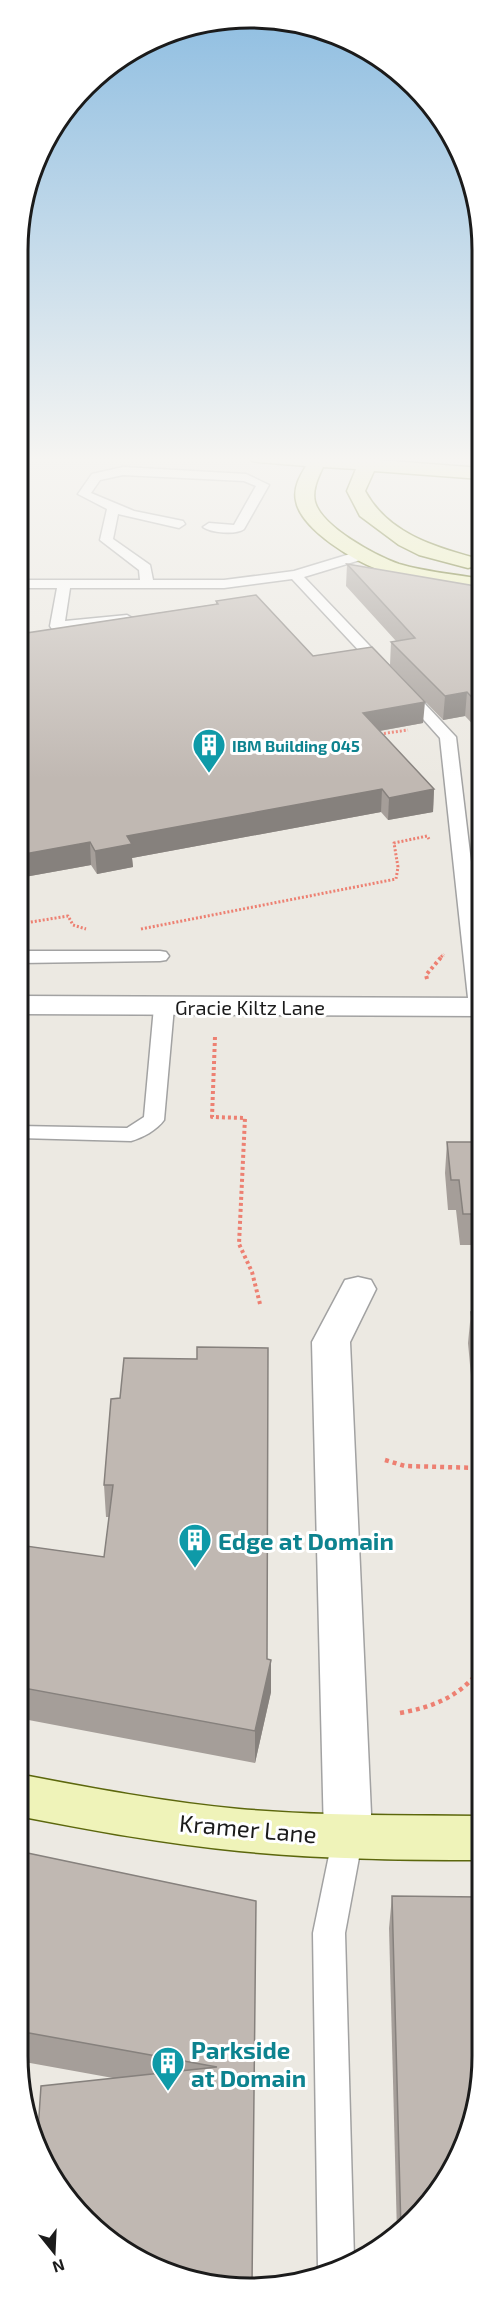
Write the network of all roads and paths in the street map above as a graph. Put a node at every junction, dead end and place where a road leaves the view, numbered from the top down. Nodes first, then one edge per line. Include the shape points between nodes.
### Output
1 (140, 565) edge
2 (330, 565) edge
3 (385, 565) edge
4 (296, 575) junction
5 (472, 583) edge
6 (28, 584) edge
7 (64, 584) junction
8 (147, 585) junction
9 (138, 618) edge
10 (432, 845) dead end
11 (28, 923) edge
12 (96, 932) dead end
13 (130, 932) dead end
14 (472, 940) edge
15 (444, 954) dead end
16 (160, 956) dead end
17 (28, 957) edge
18 (428, 985) dead end
19 (28, 1005) edge
20 (164, 1007) junction
21 (472, 1007) edge
22 (215, 1037) dead end
23 (28, 1132) edge
24 (358, 1289) dead end
25 (260, 1304) dead end
26 (385, 1460) dead end
27 (472, 1468) edge
28 (472, 1683) edge
29 (400, 1713) dead end
30 (28, 1797) edge
31 (348, 1836) junction
32 (472, 1838) edge
33 (336, 2261) edge

1 - 8 lane via 145,568
2 - 4 lane
3 - 5 street
4 - 8 lane via 224,584
4 - 14 lane via 448,737
6 - 7 lane
7 - 8 lane
7 - 9 lane via 57,626
10 - 13 path via 427,836 394,843 396,879
11 - 12 path via 68,916 73,925
15 - 18 path via 426,975
16 - 17 lane
19 - 20 street, Gracie Kiltz Lane
20 - 21 street, Gracie Kiltz Lane
20 - 23 lane via 154,1120 131,1135
22 - 25 path via 212,1117 245,1118 239,1244 252,1272
24 - 31 street via 331,1342
26 - 27 path via 405,1466
28 - 29 path via 449,1700
30 - 31 street, Kramer Lane via 239,1830
31 - 32 street, Kramer Lane
31 - 33 lane via 329,1933

